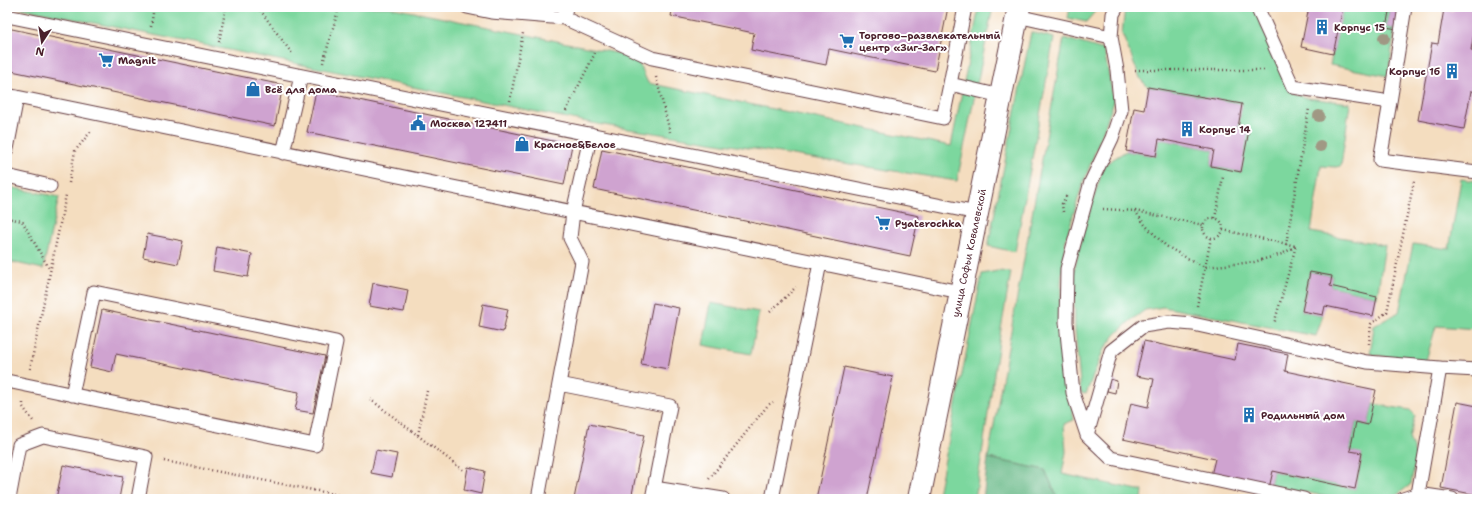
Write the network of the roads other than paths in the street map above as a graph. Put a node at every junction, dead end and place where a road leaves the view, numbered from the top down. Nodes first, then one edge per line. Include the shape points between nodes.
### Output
1 (467, 7) edge
2 (965, 7) edge
3 (1117, 7) edge
4 (1257, 7) edge
5 (1405, 7) edge
6 (1018, 11) edge
7 (565, 12) edge
8 (7, 16) edge
9 (1111, 37) junction
10 (310, 77) junction
11 (950, 84) junction
12 (12, 96) edge
13 (1001, 96) junction
14 (1390, 102) junction
15 (591, 134) junction
16 (7, 149) edge
17 (283, 153) junction
18 (1477, 172) edge
19 (7, 176) edge
20 (50, 186) dead end
21 (573, 212) junction
22 (977, 213) junction
23 (820, 263) junction
24 (960, 292) junction
25 (1440, 368) junction
26 (1477, 370) edge
27 (7, 381) edge
28 (559, 384) junction
29 (72, 394) junction
30 (1087, 435) junction
31 (653, 494) edge
32 (1418, 494) junction
33 (9, 499) edge
34 (138, 499) edge
35 (538, 499) edge
36 (723, 499) edge
37 (772, 499) edge
38 (919, 499) edge
39 (1304, 499) edge
40 (1403, 499) edge
41 (1452, 499) edge

1 - 7 lane via 526,15
2 - 11 lane
3 - 9 lane via 1113,14
4 - 14 lane via 1293,87
5 - 14 lane
6 - 9 lane
6 - 13 street, улица Софьи Ковалевской
7 - 11 lane via 604,36 652,58 943,118
8 - 10 lane
9 - 30 lane via 1121,111 1112,138 1091,182 1067,270 1066,322 1073,394
10 - 15 lane
10 - 17 lane
11 - 13 lane
12 - 16 lane
12 - 17 lane
13 - 22 street, улица Софьи Ковалевской
14 - 18 lane via 1380,160
15 - 21 lane
15 - 22 lane
17 - 21 lane
19 - 20 lane
21 - 23 lane
21 - 28 lane via 570,238 582,262
22 - 24 street, улица Софьи Ковалевской
23 - 24 lane
23 - 37 lane
24 - 38 street, улица Софьи Ковалевской
25 - 26 lane
25 - 30 lane via 1367,362 1193,324 1169,322 1143,326 1111,351
25 - 32 lane
27 - 29 lane
28 - 31 lane via 670,406
28 - 35 lane
29 - 29 lane via 315,445 336,342 94,292
30 - 39 lane via 1111,458
31 - 36 lane via 696,495
32 - 40 lane
32 - 41 lane
33 - 34 lane via 19,445 43,436 146,457

